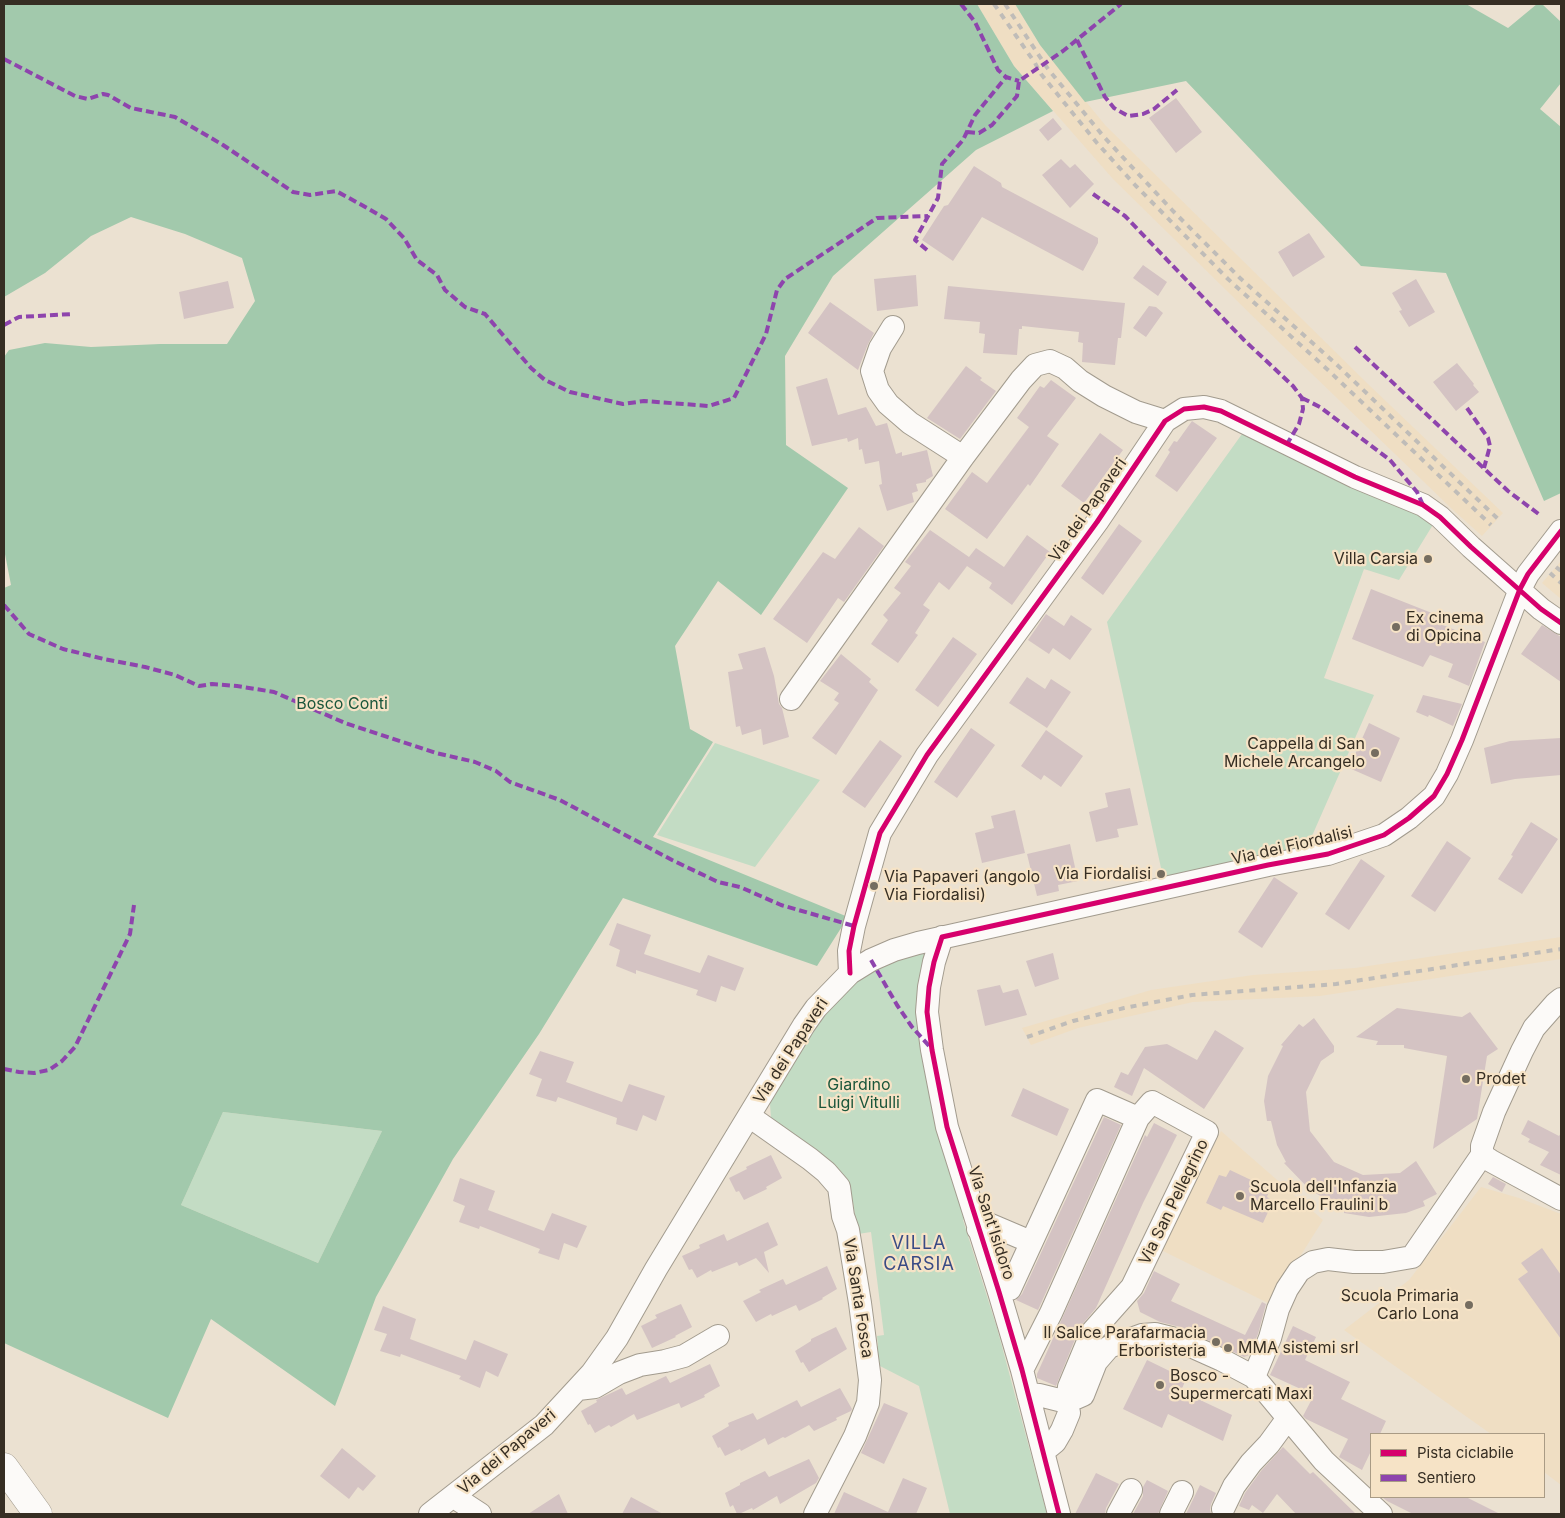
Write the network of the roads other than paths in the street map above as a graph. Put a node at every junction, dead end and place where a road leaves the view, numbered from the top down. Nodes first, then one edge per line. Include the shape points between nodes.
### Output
1 (893, 327) dead end
2 (1165, 421) junction
3 (963, 457) junction
4 (1561, 531) edge
5 (1520, 589) junction
6 (1561, 623) edge
7 (791, 699) dead end
8 (942, 937) junction
9 (850, 973) junction
10 (1561, 999) edge
11 (749, 1116) junction
12 (1138, 1118) junction
13 (1482, 1155) junction
14 (1561, 1199) edge
15 (978, 1229) junction
16 (1032, 1242) junction
17 (999, 1292) junction
18 (718, 1336) dead end
19 (1022, 1370) junction
20 (1254, 1378) junction
21 (578, 1389) junction
22 (1028, 1394) junction
23 (1067, 1402) junction
24 (1288, 1418) junction
25 (1044, 1451) junction
26 (4, 1467) edge
27 (1131, 1490) dead end
28 (1182, 1492) dead end
29 (454, 1497) junction
30 (1223, 1509) dead end
31 (38, 1514) edge
32 (430, 1514) edge
33 (480, 1514) edge
34 (815, 1514) edge
35 (1059, 1514) edge
36 (1118, 1514) edge
37 (1171, 1514) edge
38 (1381, 1514) edge

1 - 3 street via 880,348 872,371 878,390 888,404 910,423
2 - 3 street via 1136,412 1104,396 1050,361 1035,365 1021,380
2 - 5 street, Via dei Papaveri via 1184,408 1204,407 1221,411 1347,473 1423,505
2 - 9 street, Via dei Papaveri via 1097,522 927,755 880,833 852,934
3 - 7 street
4 - 5 street, Via dei Fiordalisi
5 - 6 street, Via dei Papaveri
5 - 8 street, Via dei Fiordalisi via 1447,774 1434,796 1384,835 1328,854
8 - 9 street, Via dei Fiordalisi via 894,950
8 - 15 street, Via Sant'Isidoro via 930,979 927,1012 947,1127
9 - 11 street, Via dei Papaveri via 816,1008
10 - 13 street via 1534,1028 1522,1051 1494,1112
11 - 21 street, Via dei Papaveri via 617,1338
11 - 34 street, Via Santa Fosca via 826,1172 839,1187 848,1230 870,1380 868,1403
12 - 16 street, Via Sant'Isidoro via 1097,1100
12 - 19 street, Via San Pellegrino via 1051,1313
12 - 23 street, Via San Pellegrino via 1152,1102 1208,1132 1132,1287 1092,1332 1068,1387
13 - 14 street
13 - 20 street via 1412,1257 1382,1262 1328,1259 1313,1262 1299,1271 1278,1308
15 - 16 street, Via Sant'Isidoro via 990,1224
15 - 17 street, Via Sant'Isidoro
16 - 17 street, Via Sant'Isidoro via 1010,1289
17 - 19 street, Via Sant'Isidoro
18 - 21 street via 684,1356 640,1365 596,1387
19 - 22 street, Via Sant'Isidoro
20 - 23 street via 1175,1339 1155,1334 1142,1335 1109,1347 1096,1362 1083,1395
20 - 24 street
21 - 29 street, Via dei Papaveri via 544,1425
22 - 23 street
22 - 25 street, Via Sant'Isidoro
23 - 25 street via 1070,1413 1056,1442
24 - 30 street via 1234,1486
24 - 38 street via 1324,1461
25 - 35 street, Via Sant'Isidoro
26 - 31 main road
27 - 36 street
28 - 37 street
29 - 32 street, Via dei Papaveri
29 - 33 street

